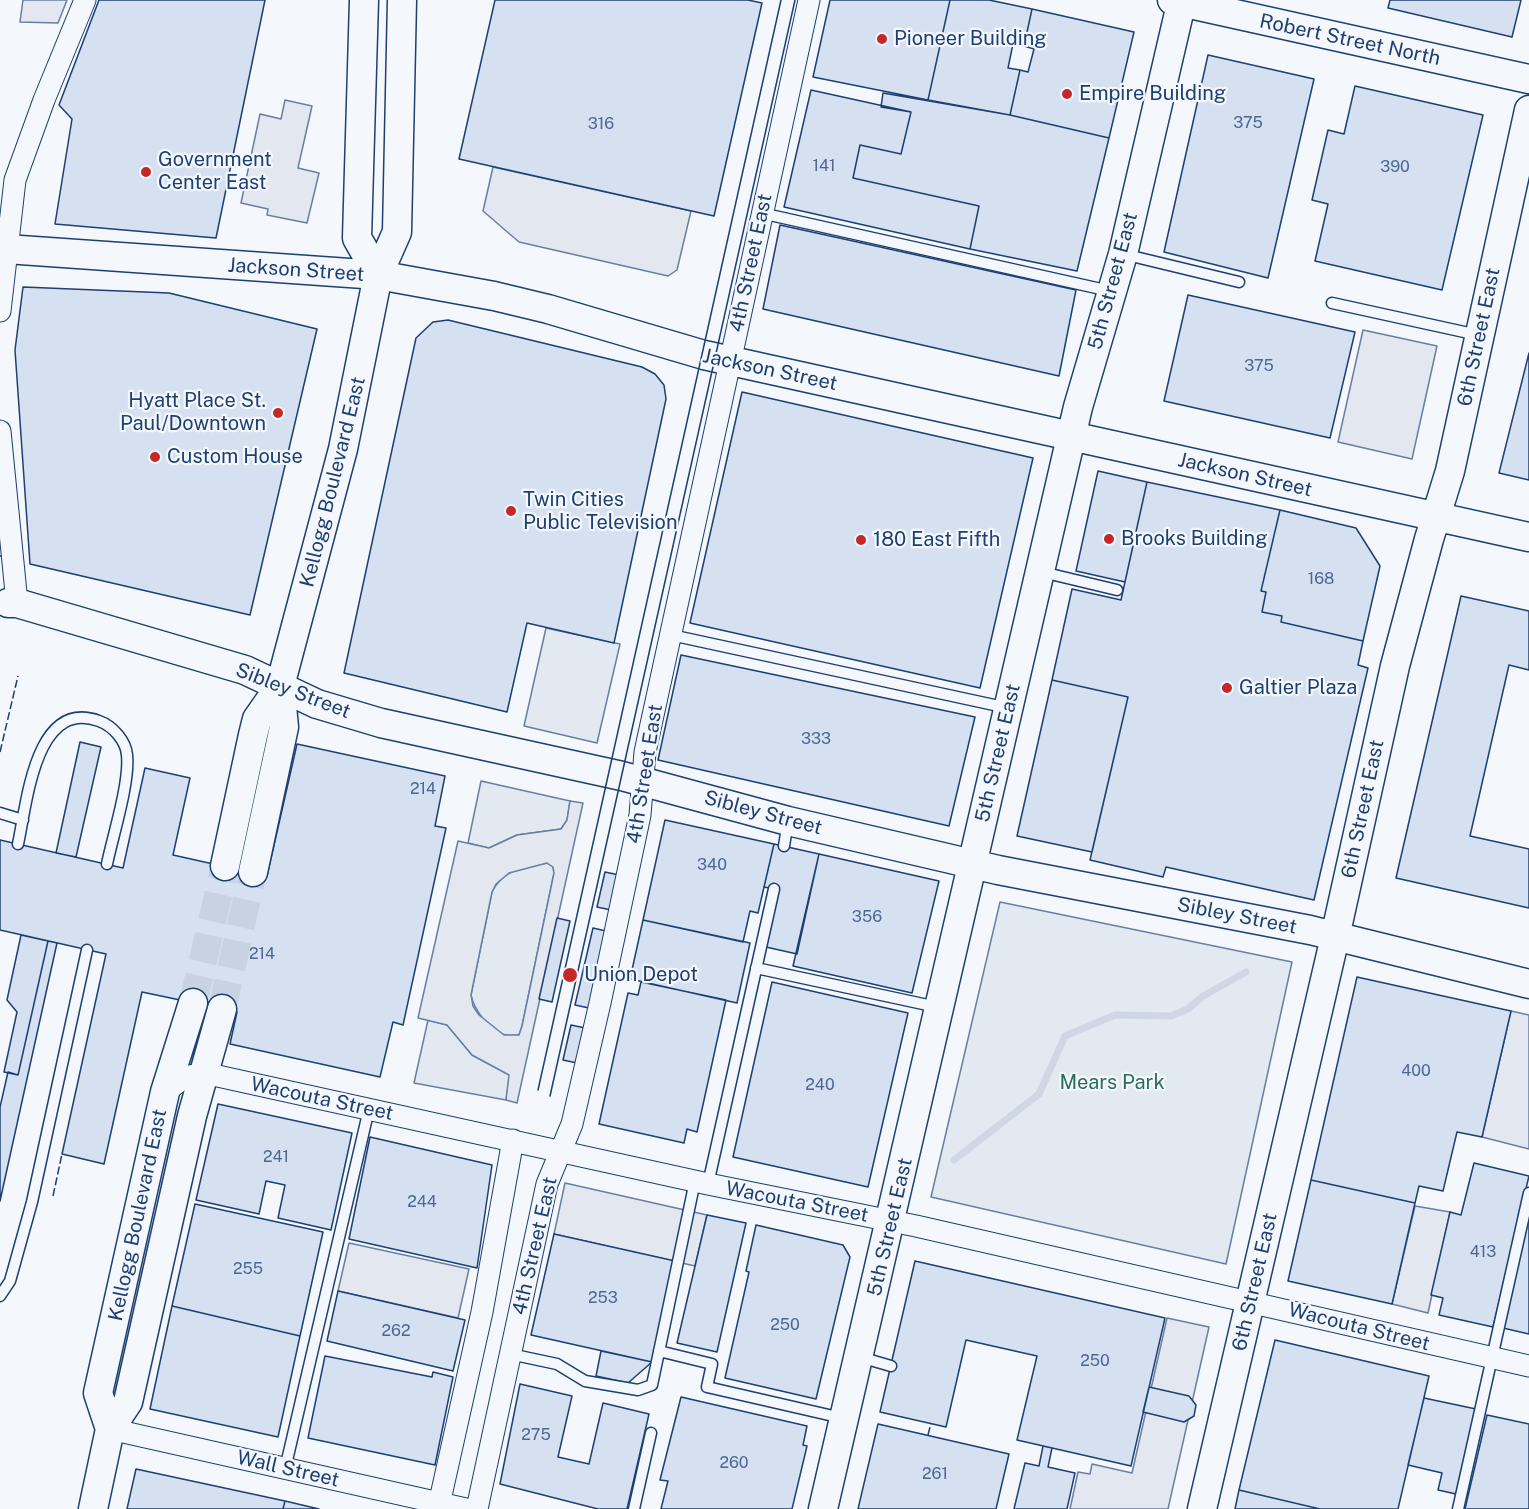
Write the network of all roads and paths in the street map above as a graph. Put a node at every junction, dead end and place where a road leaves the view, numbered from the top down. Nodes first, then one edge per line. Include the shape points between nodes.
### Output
1 (85, 0) edge
2 (364, 0) edge
3 (402, 0) edge
4 (809, 0) edge
5 (1179, 1) edge
6 (1529, 79) edge
7 (1529, 110) edge
8 (761, 213) junction
9 (2, 249) edge
10 (1123, 254) junction
11 (378, 275) junction
12 (1239, 282) dead end
13 (1111, 291) junction
14 (1332, 303) dead end
15 (0, 311) edge
16 (1479, 335) junction
17 (730, 361) junction
18 (0, 431) edge
19 (1072, 435) junction
20 (1436, 516) junction
21 (1529, 537) edge
22 (1041, 572) junction
23 (1117, 590) dead end
24 (12, 603) joint
25 (671, 635) junction
26 (280, 687) junction
27 (1008, 708) junction
28 (642, 780) junction
29 (0, 813) edge
30 (23, 820) junction
31 (18, 844) dead end
32 (973, 863) junction
33 (106, 864) dead end
34 (225, 866) tunnel mouth
35 (253, 872) tunnel mouth
36 (774, 889) dead end
37 (1335, 937) junction
38 (87, 950) dead end
39 (756, 968) junction
40 (1529, 984) edge
41 (193, 1003) tunnel mouth
42 (940, 1008) junction
43 (222, 1009) tunnel mouth
44 (204, 1073) junction
45 (165, 1092) junction
46 (369, 1109) junction
47 (513, 1140) junction
48 (560, 1150) junction
49 (701, 1183) junction
50 (1529, 1193) edge
51 (891, 1221) junction
52 (0, 1296) edge
53 (1250, 1302) junction
54 (659, 1351) junction
55 (510, 1354) junction
56 (860, 1357) junction
57 (1492, 1358) junction
58 (891, 1366) dead end
59 (1529, 1366) edge
60 (845, 1419) junction
61 (110, 1429) junction
62 (651, 1433) dead end
63 (285, 1469) junction
64 (438, 1506) edge
65 (93, 1509) edge
66 (466, 1509) edge
67 (477, 1509) edge
68 (634, 1509) edge
69 (823, 1509) edge
70 (1202, 1509) edge
71 (1458, 1509) edge

1 - 9 street via 15,180
2 - 11 main road via 357,238
3 - 11 main road, Kellogg Boulevard East via 397,232
4 - 8 street, 4th Street East
5 - 6 main road, Robert Street North
5 - 10 main road, 5th Street East
7 - 16 main road, 6th Street East
8 - 13 lane
8 - 17 street, 4th Street East
9 - 11 main road, Jackson Street
9 - 15 street
10 - 12 lane
10 - 13 main road, 5th Street East
11 - 17 main road, Jackson Street via 537,307
11 - 26 main road, Kellogg Boulevard East via 343,449
13 - 19 main road, 5th Street East
14 - 16 lane
16 - 20 main road, 6th Street East via 1450,471
17 - 19 main road, Jackson Street
17 - 25 street, 4th Street East
18 - 24 street
19 - 20 main road, Jackson Street
19 - 22 main road, 5th Street East
20 - 21 main road, Jackson Street
20 - 37 main road, 6th Street East via 1395,666
22 - 23 lane
22 - 27 main road, 5th Street East
24 - 26 main road, Sibley Street via 245,670
25 - 27 lane
25 - 28 street, 4th Street East
26 - 28 main road, Sibley Street via 317,704 381,723
26 - 34 main road, Kellogg Boulevard East via 257,719
26 - 35 main road, Kellogg Boulevard East via 284,727
27 - 32 main road, 5th Street East
28 - 32 main road, Sibley Street via 786,834
28 - 48 street, 4th Street East via 640,815 600,1003 572,1124
29 - 30 lane
30 - 31 lane
30 - 33 lane via 47,736 75,718 102,722 114,730 128,754
32 - 37 main road, Sibley Street
32 - 42 main road, 5th Street East
36 - 39 lane
37 - 40 main road, Sibley Street
37 - 53 main road, 6th Street East
38 - 52 lane via 32,1202 10,1281
39 - 42 lane
39 - 49 lane
41 - 45 main road, Kellogg Boulevard East
42 - 51 main road, 5th Street East
43 - 44 main road, Kellogg Boulevard East
44 - 45 street via 185,1077
44 - 46 street, Wacouta Street
44 - 61 main road, Kellogg Boulevard East via 128,1402
45 - 61 main road, Kellogg Boulevard East via 98,1394
46 - 47 street, Wacouta Street
46 - 63 lane
47 - 48 street, Wacouta Street
47 - 64 street, 4th Street East via 480,1323
48 - 49 street, Wacouta Street
48 - 55 street, 4th Street East via 547,1184
49 - 51 street, Wacouta Street
49 - 54 lane
50 - 57 lane
51 - 53 street, Wacouta Street
51 - 56 main road, 5th Street East
53 - 57 street, Wacouta Street
53 - 70 main road, 6th Street East
54 - 55 lane via 651,1385 638,1390 585,1381 557,1364
54 - 60 lane via 712,1364 707,1387
55 - 67 street, 4th Street East
56 - 58 lane
56 - 60 main road, 5th Street East
57 - 59 street, Wacouta Street
57 - 71 lane
60 - 69 main road, 5th Street East
61 - 63 street, Wall Street
61 - 65 main road, Kellogg Boulevard East
62 - 68 lane
63 - 64 street, Wall Street
64 - 66 street, Wall Street

